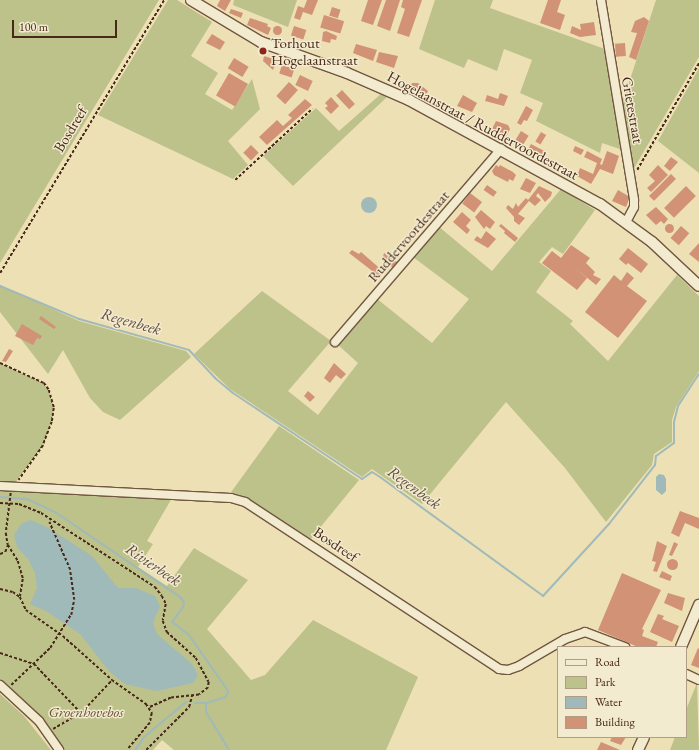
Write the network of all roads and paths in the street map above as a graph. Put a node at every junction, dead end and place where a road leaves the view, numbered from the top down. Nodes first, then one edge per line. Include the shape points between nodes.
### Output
1 (164, 0) edge
2 (191, 0) edge
3 (601, 0) edge
4 (699, 63) edge
5 (312, 109) dead end
6 (501, 150) junction
7 (234, 180) dead end
8 (631, 180) junction
9 (626, 222) junction
10 (0, 273) edge
11 (699, 286) edge
12 (335, 342) dead end
13 (0, 363) edge
14 (0, 486) edge
15 (12, 490) junction
16 (11, 502) junction
17 (0, 503) edge
18 (48, 520) junction
19 (8, 545) junction
20 (0, 554) edge
21 (0, 589) edge
22 (20, 597) junction
23 (699, 605) edge
24 (61, 635) junction
25 (622, 646) edge
26 (681, 646) edge
27 (0, 653) edge
28 (34, 664) junction
29 (687, 674) edge
30 (112, 680) junction
31 (699, 680) edge
32 (3, 687) edge
33 (192, 695) junction
34 (149, 708) junction
35 (81, 713) junction
36 (48, 732) junction
37 (644, 738) edge
38 (59, 750) edge
39 (127, 750) edge
40 (146, 750) edge
41 (638, 750) edge

1 - 10 path, Bosdreef
2 - 6 street, Hogelaanstraat / Ruddervoordestraat via 261,42 388,90
3 - 8 street, Grietestraat
4 - 8 path
5 - 7 path
6 - 9 street, Hogelaanstraat / Ruddervoordestraat via 600,204
6 - 12 street, Ruddervoordestraat
8 - 9 street, Grietestraat via 634,207
9 - 11 street, Hogelaanstraat / Ruddervoordestraat via 652,242
13 - 15 path via 44,383 49,390 54,408 43,446
14 - 15 street, Bosdreef
15 - 16 path
15 - 25 street, Bosdreef via 231,498 245,502 498,669 508,670 519,666 565,639 585,632
16 - 17 path
16 - 18 path via 41,513
16 - 19 path via 6,533
18 - 24 path via 66,557 74,588 71,615
18 - 33 path via 155,587 166,604 163,622 167,632 196,658 209,678 208,688 199,695
19 - 20 path via 5,552
19 - 22 path via 18,561 24,579
21 - 22 path via 13,592
22 - 24 path via 26,610
23 - 26 street
24 - 28 path
24 - 30 path
27 - 28 path
28 - 32 path
28 - 35 path
29 - 31 street
30 - 34 path
30 - 35 path
32 - 36 street via 30,711
33 - 34 path via 171,698
33 - 40 path via 189,707
34 - 39 path via 152,713 150,723
35 - 36 path
36 - 38 street
37 - 41 street

